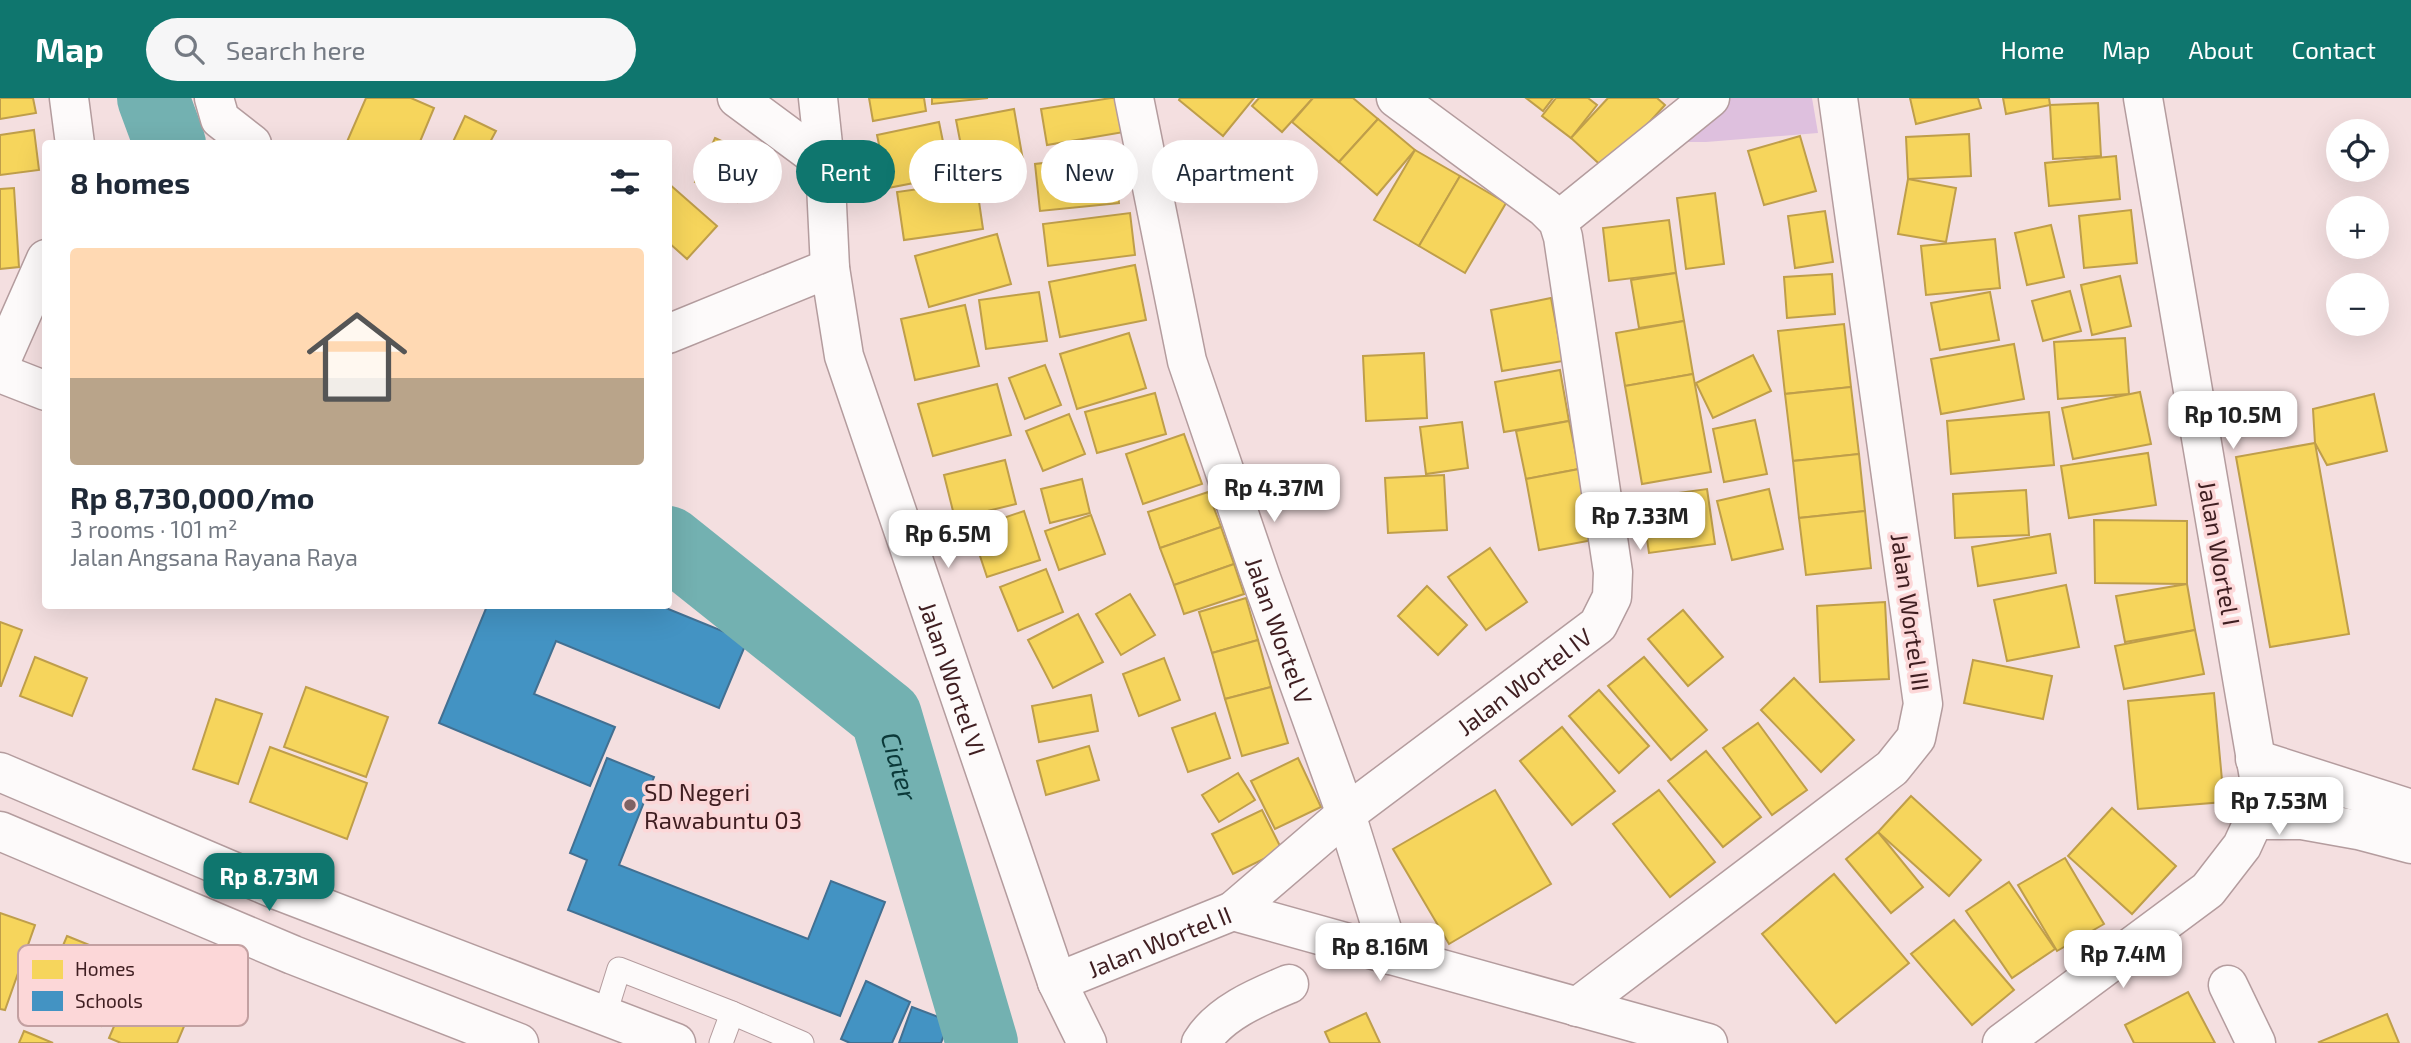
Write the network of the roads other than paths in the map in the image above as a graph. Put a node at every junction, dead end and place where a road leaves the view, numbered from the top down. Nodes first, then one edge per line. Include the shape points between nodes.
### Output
1 (69, 98) edge
2 (214, 98) edge
3 (737, 98) edge
4 (1135, 98) edge
5 (1396, 98) edge
6 (1710, 98) edge
7 (1838, 98) edge
8 (2143, 98) edge
9 (819, 99) edge
10 (767, 120) junction
11 (74, 140) edge
12 (247, 140) edge
13 (823, 140) edge
14 (796, 142) edge
15 (827, 203) edge
16 (1558, 221) junction
17 (42, 268) edge
18 (830, 268) junction
19 (672, 332) edge
20 (0, 363) edge
21 (0, 373) edge
22 (42, 389) edge
23 (2255, 759) junction
24 (0, 772) edge
25 (2411, 809) edge
26 (1346, 814) junction
27 (2254, 820) junction
28 (0, 831) edge
29 (2411, 844) edge
30 (1233, 911) junction
31 (1390, 955) junction
32 (1056, 982) junction
33 (1289, 984) dead end
34 (2228, 985) dead end
35 (1577, 1007) junction
36 (732, 1013) junction
37 (625, 1029) edge
38 (519, 1043) edge
39 (676, 1043) edge
40 (722, 1043) edge
41 (802, 1043) edge
42 (1087, 1043) edge
43 (1201, 1043) edge
44 (1708, 1043) edge
45 (2002, 1043) edge
46 (2256, 1043) edge

1 - 11 street
2 - 12 street via 220,119
3 - 10 street
4 - 26 street, Jalan Wortel V via 1187,360
5 - 16 street
6 - 16 street
7 - 35 street, Jalan Wortel III via 1923,704 1916,738 1892,768
8 - 23 street, Jalan Wortel I
9 - 10 street
9 - 13 street, Jalan Wortel VI
10 - 14 street
15 - 18 street, Jalan Wortel VI
16 - 26 street, Jalan Wortel IV via 1613,572 1612,597 1598,625
17 - 20 street
18 - 19 street
18 - 32 street, Jalan Wortel VI via 844,356
21 - 22 street
23 - 25 street
23 - 27 street via 2262,795
24 - 37 street via 277,890
26 - 30 street, Jalan Wortel IV
26 - 31 street, Jalan Wortel V
27 - 29 street via 2302,820
27 - 45 street via 2242,846 2208,890
28 - 38 street via 293,955
30 - 31 street, Jalan Wortel II
30 - 32 street, Jalan Wortel II
31 - 35 street, Jalan Wortel II
32 - 42 street, Jalan Wortel VI
33 - 43 street via 1252,1000 1209,1031
34 - 46 street
35 - 44 street, Jalan Wortel II
36 - 37 lane via 619,969
36 - 40 lane
36 - 41 lane
37 - 39 street

